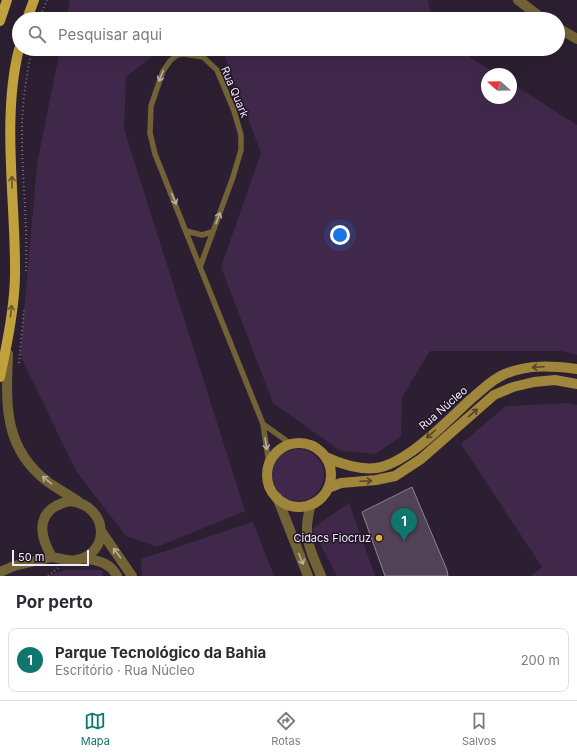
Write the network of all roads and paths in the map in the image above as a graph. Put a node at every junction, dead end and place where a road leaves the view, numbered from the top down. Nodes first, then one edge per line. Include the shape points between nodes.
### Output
1 (7, 0) edge
2 (34, 0) edge
3 (47, 0) edge
4 (518, 0) edge
5 (30, 12) edge
6 (43, 12) edge
7 (534, 12) edge
8 (0, 21) edge
9 (565, 32) edge
10 (577, 39) edge
11 (18, 56) edge
12 (179, 56) edge
13 (196, 56) edge
14 (186, 231) junction
15 (212, 232) junction
16 (200, 268) junction
17 (8, 340) junction
18 (577, 369) edge
19 (0, 377) edge
20 (577, 384) edge
21 (263, 424) junction
22 (291, 444) junction
23 (326, 457) junction
24 (269, 464) junction
25 (328, 488) junction
26 (277, 497) junction
27 (79, 502) junction
28 (311, 504) junction
29 (101, 531) junction
30 (52, 557) junction
31 (84, 558) junction
32 (0, 572) edge
33 (117, 576) edge
34 (132, 576) edge
35 (308, 576) edge
36 (321, 576) edge

1 - 8 main road
2 - 5 main road
3 - 6 path
4 - 7 street
9 - 10 street
17 -> 11 main road via 16,268 12,97
12 -> 14 lane, Rua Quark via 163,71 151,106 150,133 155,154
15 -> 13 lane, Rua Quark via 241,150 241,135 217,70 202,57
14 - 15 lane via 202,235
14 - 16 lane, Rua Quark
15 - 16 lane, Rua Quark
16 - 21 lane, Rua Quark
17 - 19 main road
27 -> 17 street via 48,482 33,468 19,447 9,422 6,397
18 -> 23 street, Rua Núcleo via 532,367 503,375 489,384 418,446 399,460 387,465 375,468 346,465
25 -> 20 street, Rua Núcleo via 341,483 376,480 401,473 500,392 534,382 555,380
21 - 22 lane
21 -> 24 lane, Rua Quark
22 - 23 street via 309,444
22 - 24 street via 274,455
23 - 25 street via 331,469
24 - 26 street via 268,481
25 - 28 street
26 - 28 street via 293,506
26 -> 35 street
27 - 29 street via 95,513
27 - 30 street via 60,503 45,516 41,535
28 - 36 street via 306,537
29 - 31 street via 96,547
34 -> 29 street
30 - 31 street via 66,561
30 - 32 street
31 - 33 street via 102,561 109,565

